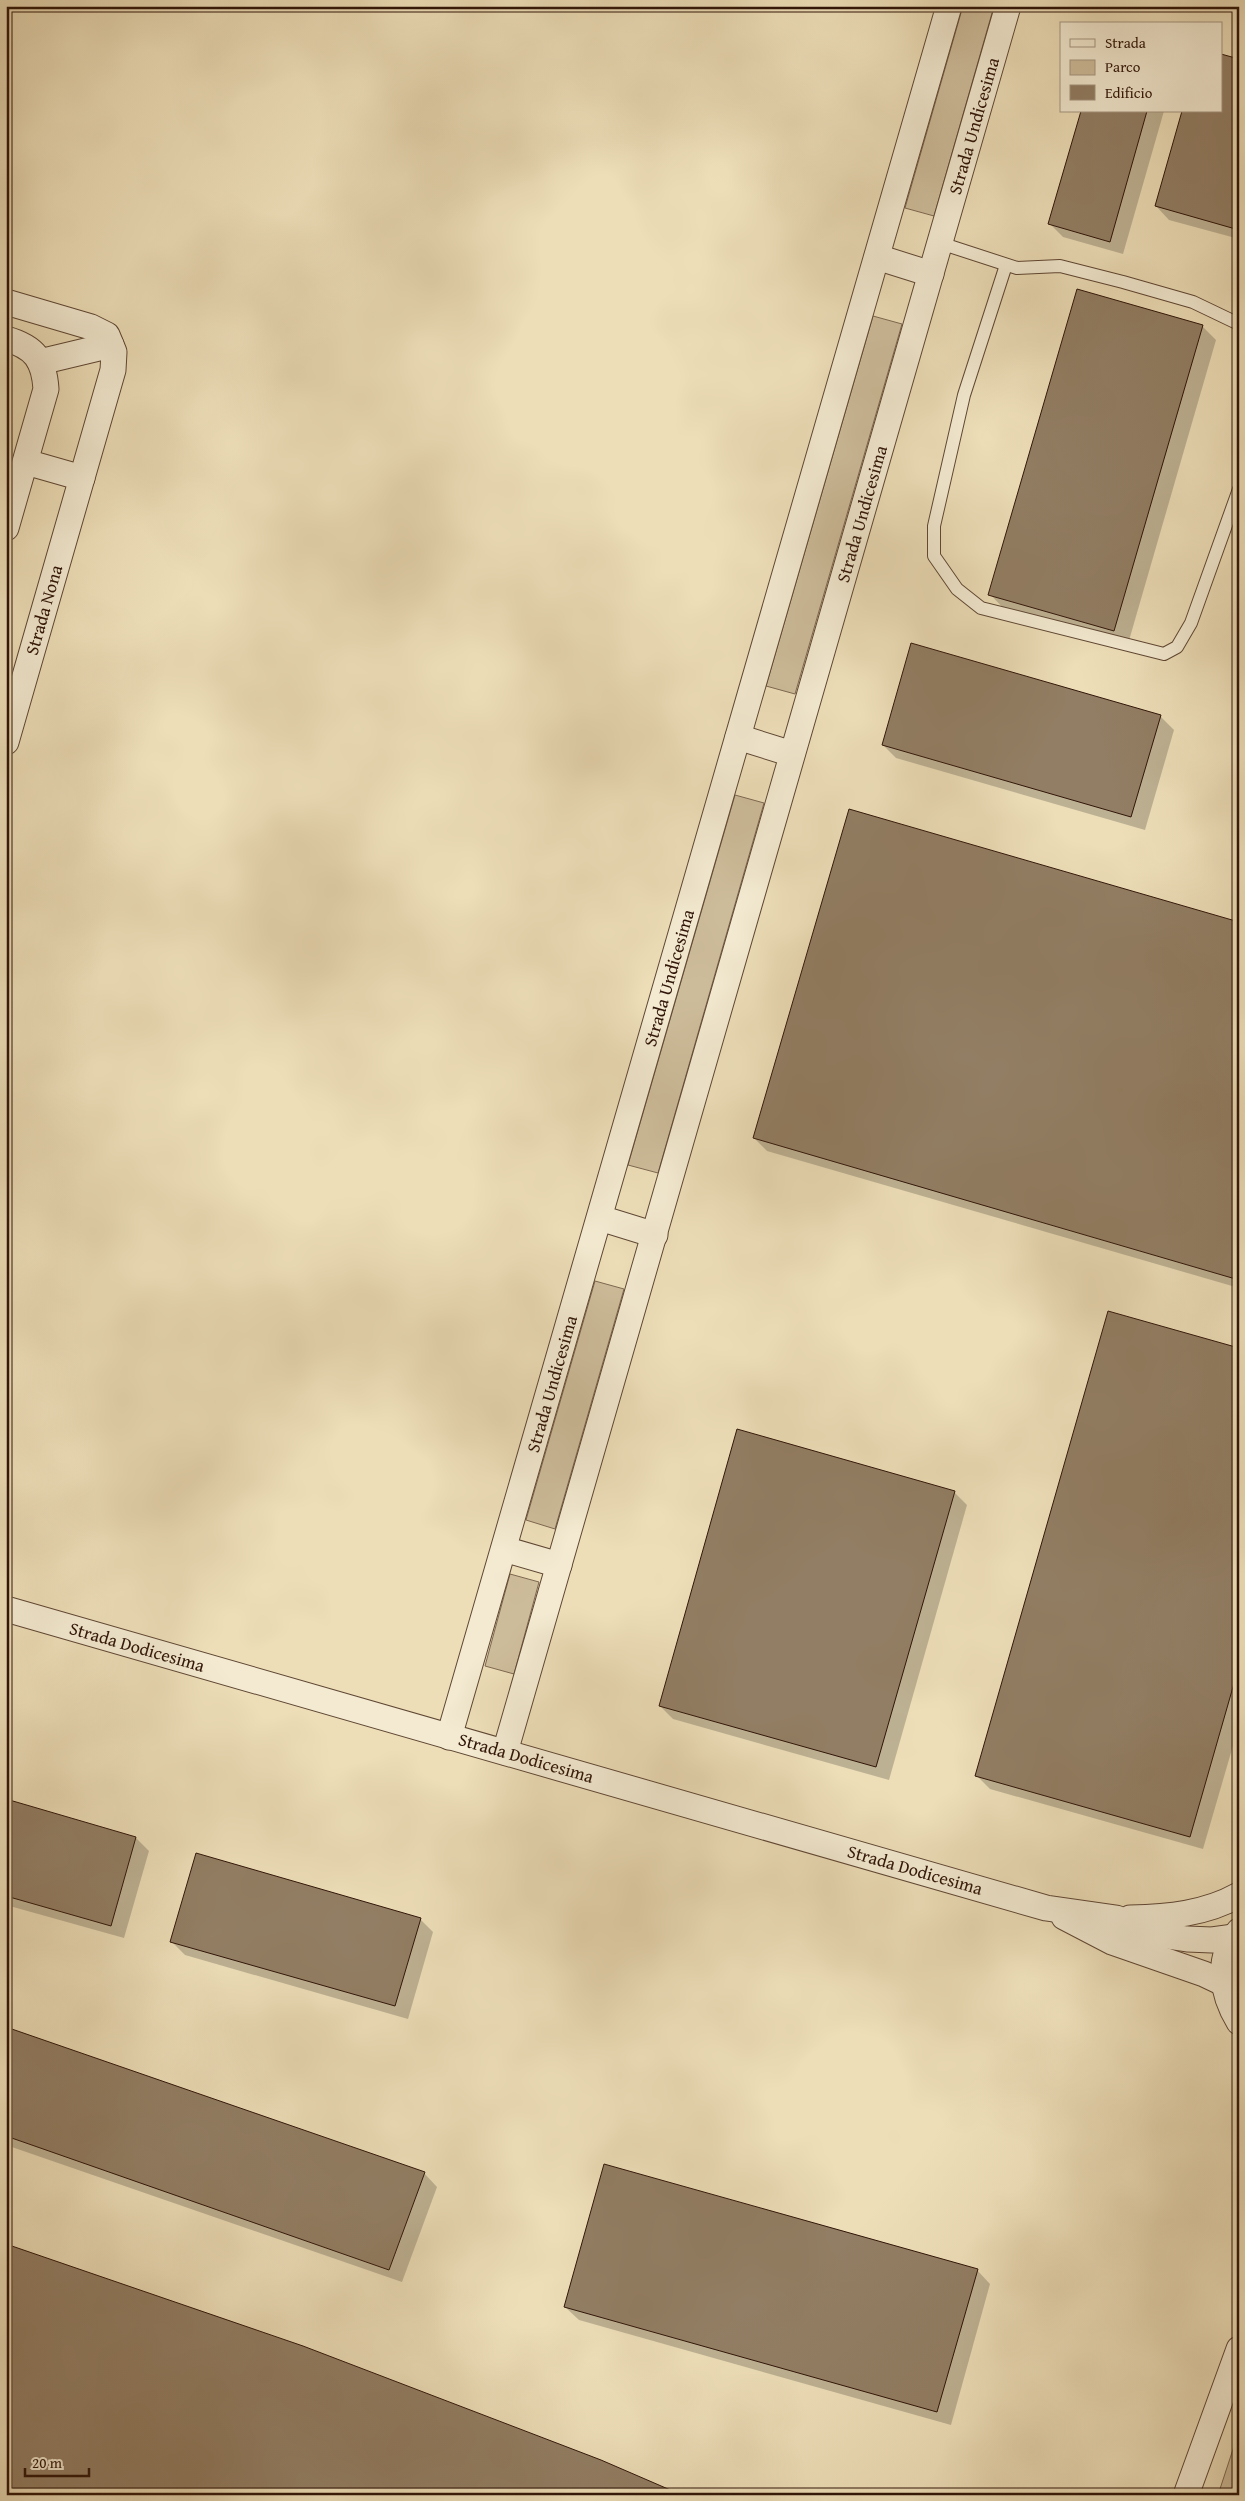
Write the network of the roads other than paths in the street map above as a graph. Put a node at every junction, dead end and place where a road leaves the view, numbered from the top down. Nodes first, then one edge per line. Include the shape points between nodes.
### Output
1 (949, 6) edge
2 (1008, 6) edge
3 (940, 243) junction
4 (877, 258) junction
5 (1006, 265) junction
6 (931, 274) junction
7 (6, 302) edge
8 (1239, 324) edge
9 (6, 339) edge
10 (111, 345) junction
11 (40, 362) junction
12 (26, 462) junction
13 (82, 478) junction
14 (1239, 490) edge
15 (6, 528) edge
16 (738, 737) junction
17 (6, 742) edge
18 (792, 754) junction
19 (600, 1218) junction
20 (655, 1234) junction
21 (504, 1549) junction
22 (559, 1566) junction
23 (6, 1609) edge
24 (449, 1736) junction
25 (505, 1752) junction
26 (1239, 1895) edge
27 (1046, 1908) junction
28 (1116, 1918) junction
29 (1236, 1934) edge
30 (1223, 1983) junction
31 (1239, 2022) edge
32 (1239, 2349) edge
33 (1186, 2495) edge

1 - 4 street, Strada Undicesima
2 - 3 street, Strada Undicesima
3 - 5 lane
3 - 6 street, Strada Undicesima
4 - 6 street
4 - 16 street, Strada Undicesima
5 - 8 lane via 1017,268 1060,266 1194,302
5 - 14 lane via 964,394 934,526 934,556 957,589 981,608 1164,654 1178,648 1191,624
6 - 18 street, Strada Undicesima
7 - 10 street via 91,327 107,335
9 - 11 street via 19,342 35,353
10 - 11 street
10 - 13 street, Strada Nona via 113,370
11 - 12 street via 46,389
12 - 13 street
12 - 15 street
13 - 17 street, Strada Nona
16 - 18 street
16 - 19 street, Strada Undicesima
18 - 20 street, Strada Undicesima
19 - 20 street
19 - 21 street, Strada Undicesima
20 - 22 street, Strada Undicesima
21 - 22 street
21 - 24 street, Strada Undicesima
22 - 25 street, Strada Undicesima
23 - 24 street, Strada Dodicesima
24 - 25 street, Strada Dodicesima
25 - 27 street, Strada Dodicesima
26 - 28 street via 1202,1910 1170,1917
27 - 28 street
27 - 30 street via 1112,1942
28 - 29 street via 1160,1934 1187,1939 1212,1940
29 - 30 street via 1224,1959
30 - 31 street via 1228,2005
32 - 33 street

